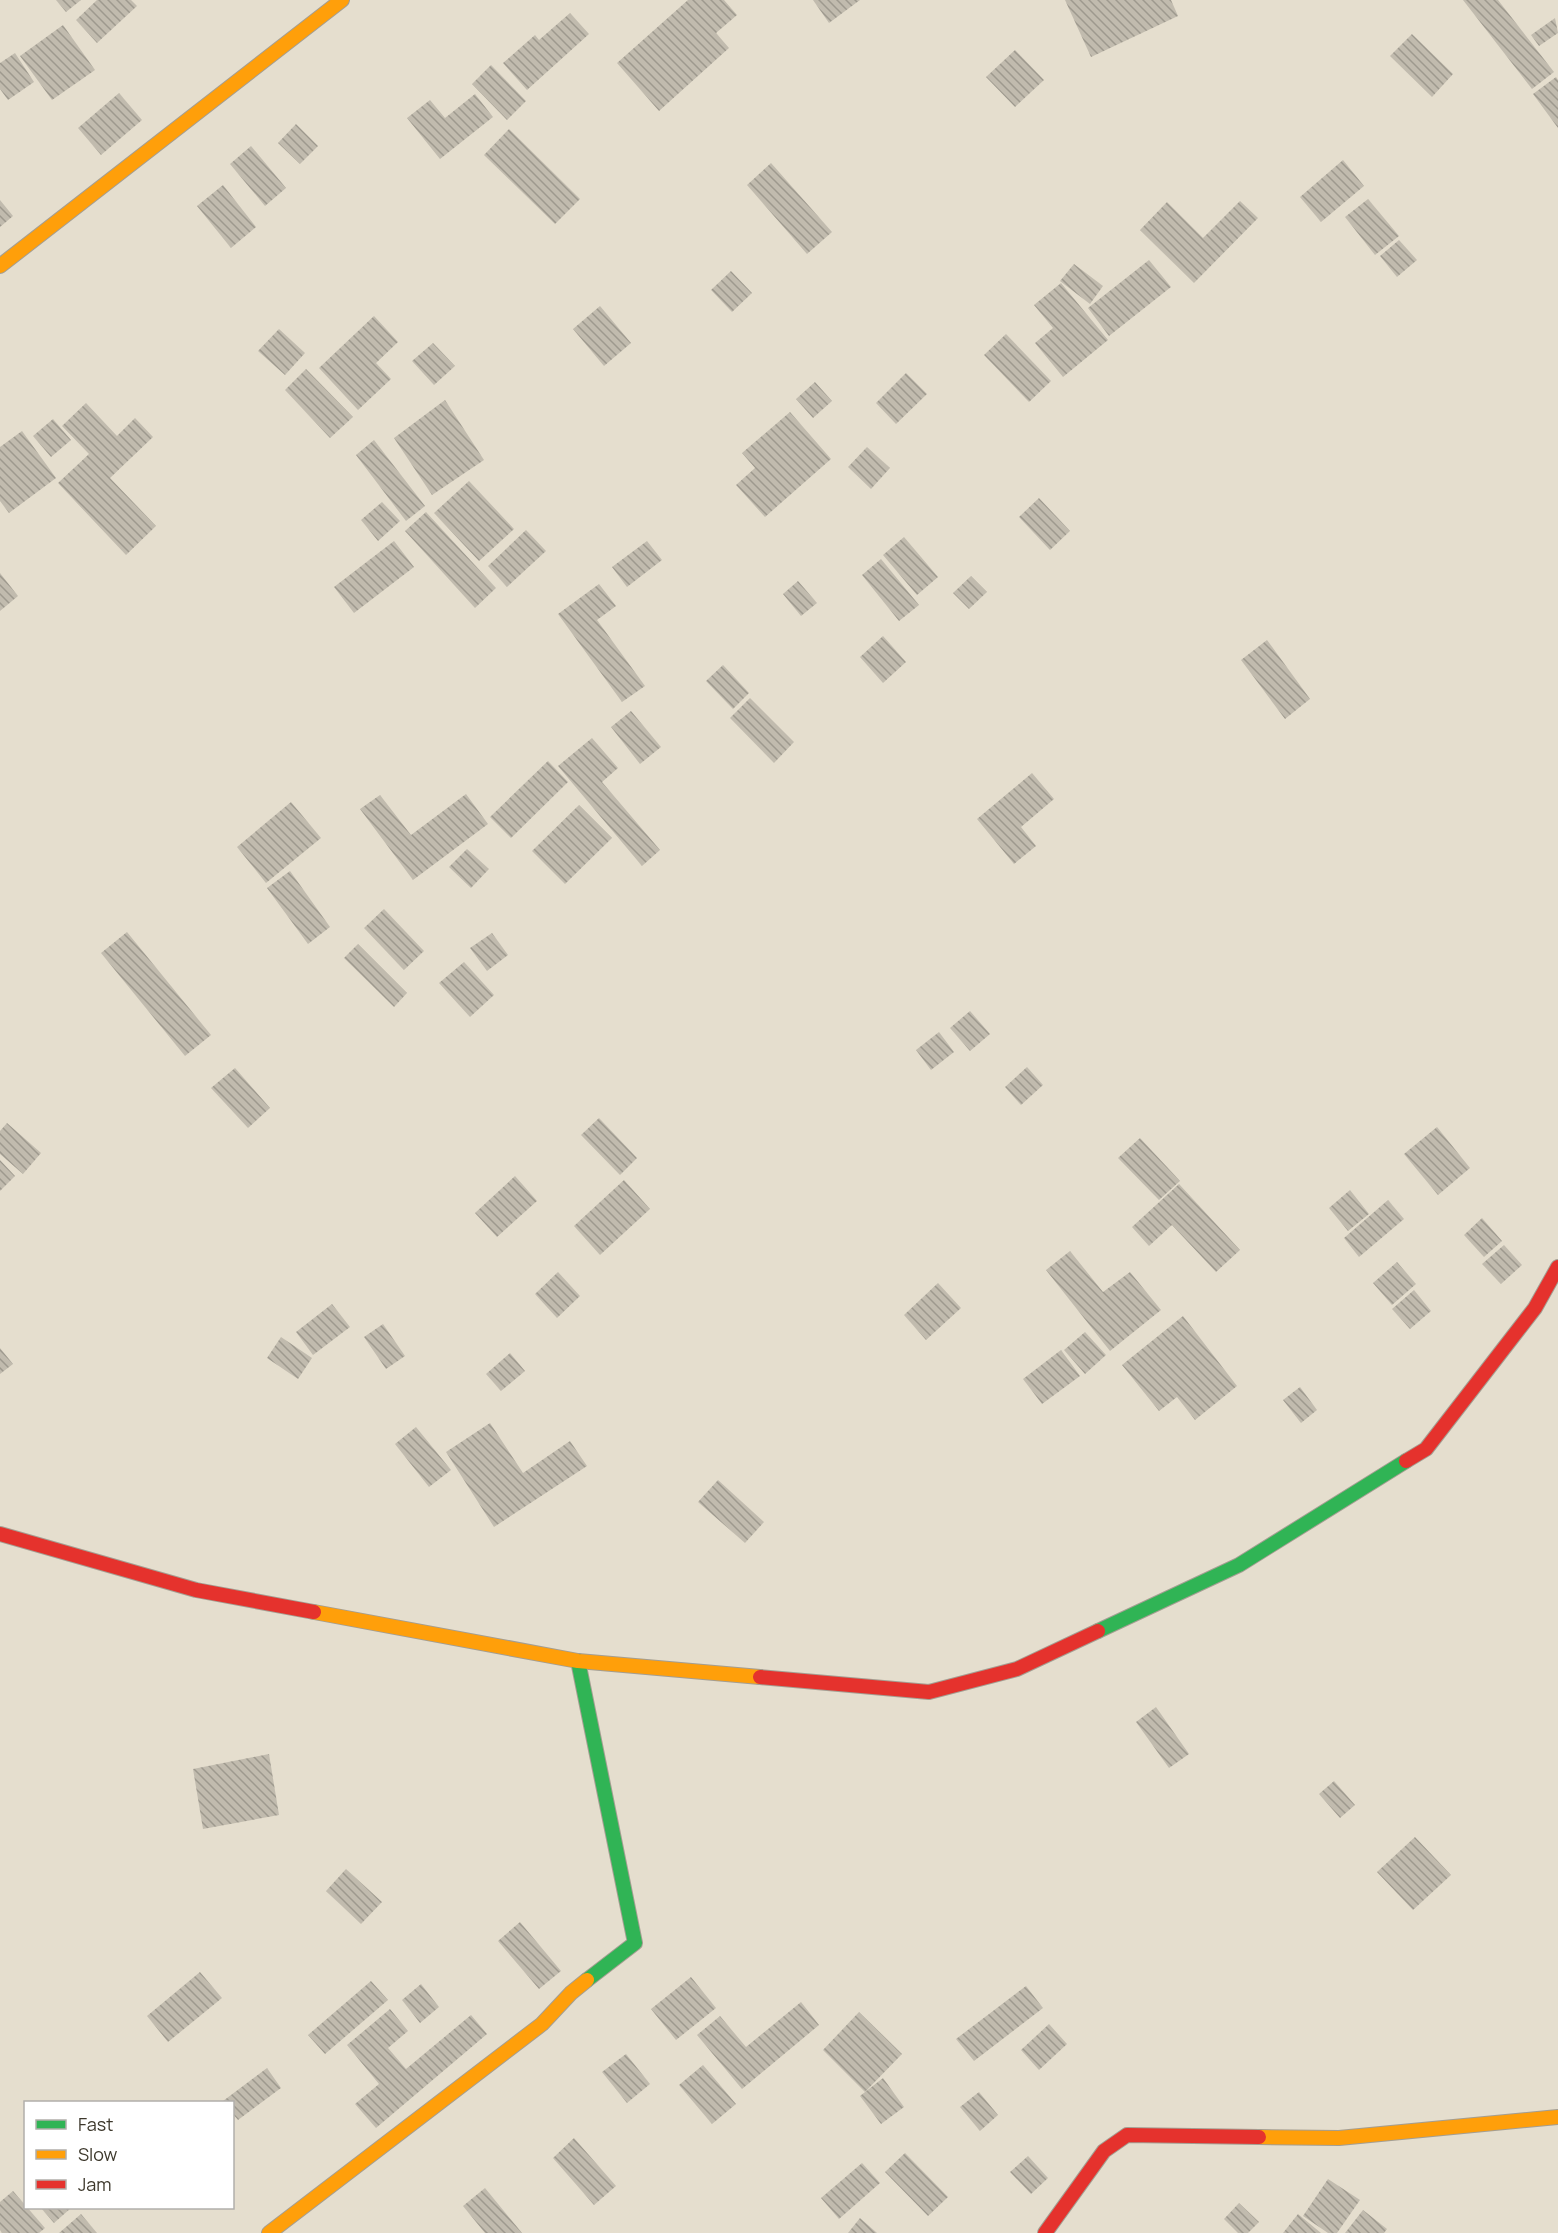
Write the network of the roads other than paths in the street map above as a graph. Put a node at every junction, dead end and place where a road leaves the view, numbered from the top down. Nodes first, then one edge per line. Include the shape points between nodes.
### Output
1 (342, 0) edge
2 (0, 266) edge
3 (1558, 1267) edge
4 (0, 1534) edge
5 (578, 1661) junction
6 (1558, 2117) edge
7 (269, 2233) edge
8 (1045, 2233) edge

1 - 2 street
3 - 5 street via 1535,1308 1426,1449 1239,1565 1017,1669 929,1692
4 - 5 street via 196,1590
5 - 7 street via 635,1943 572,1993 542,2024
6 - 8 street via 1339,2138 1127,2135 1104,2151

